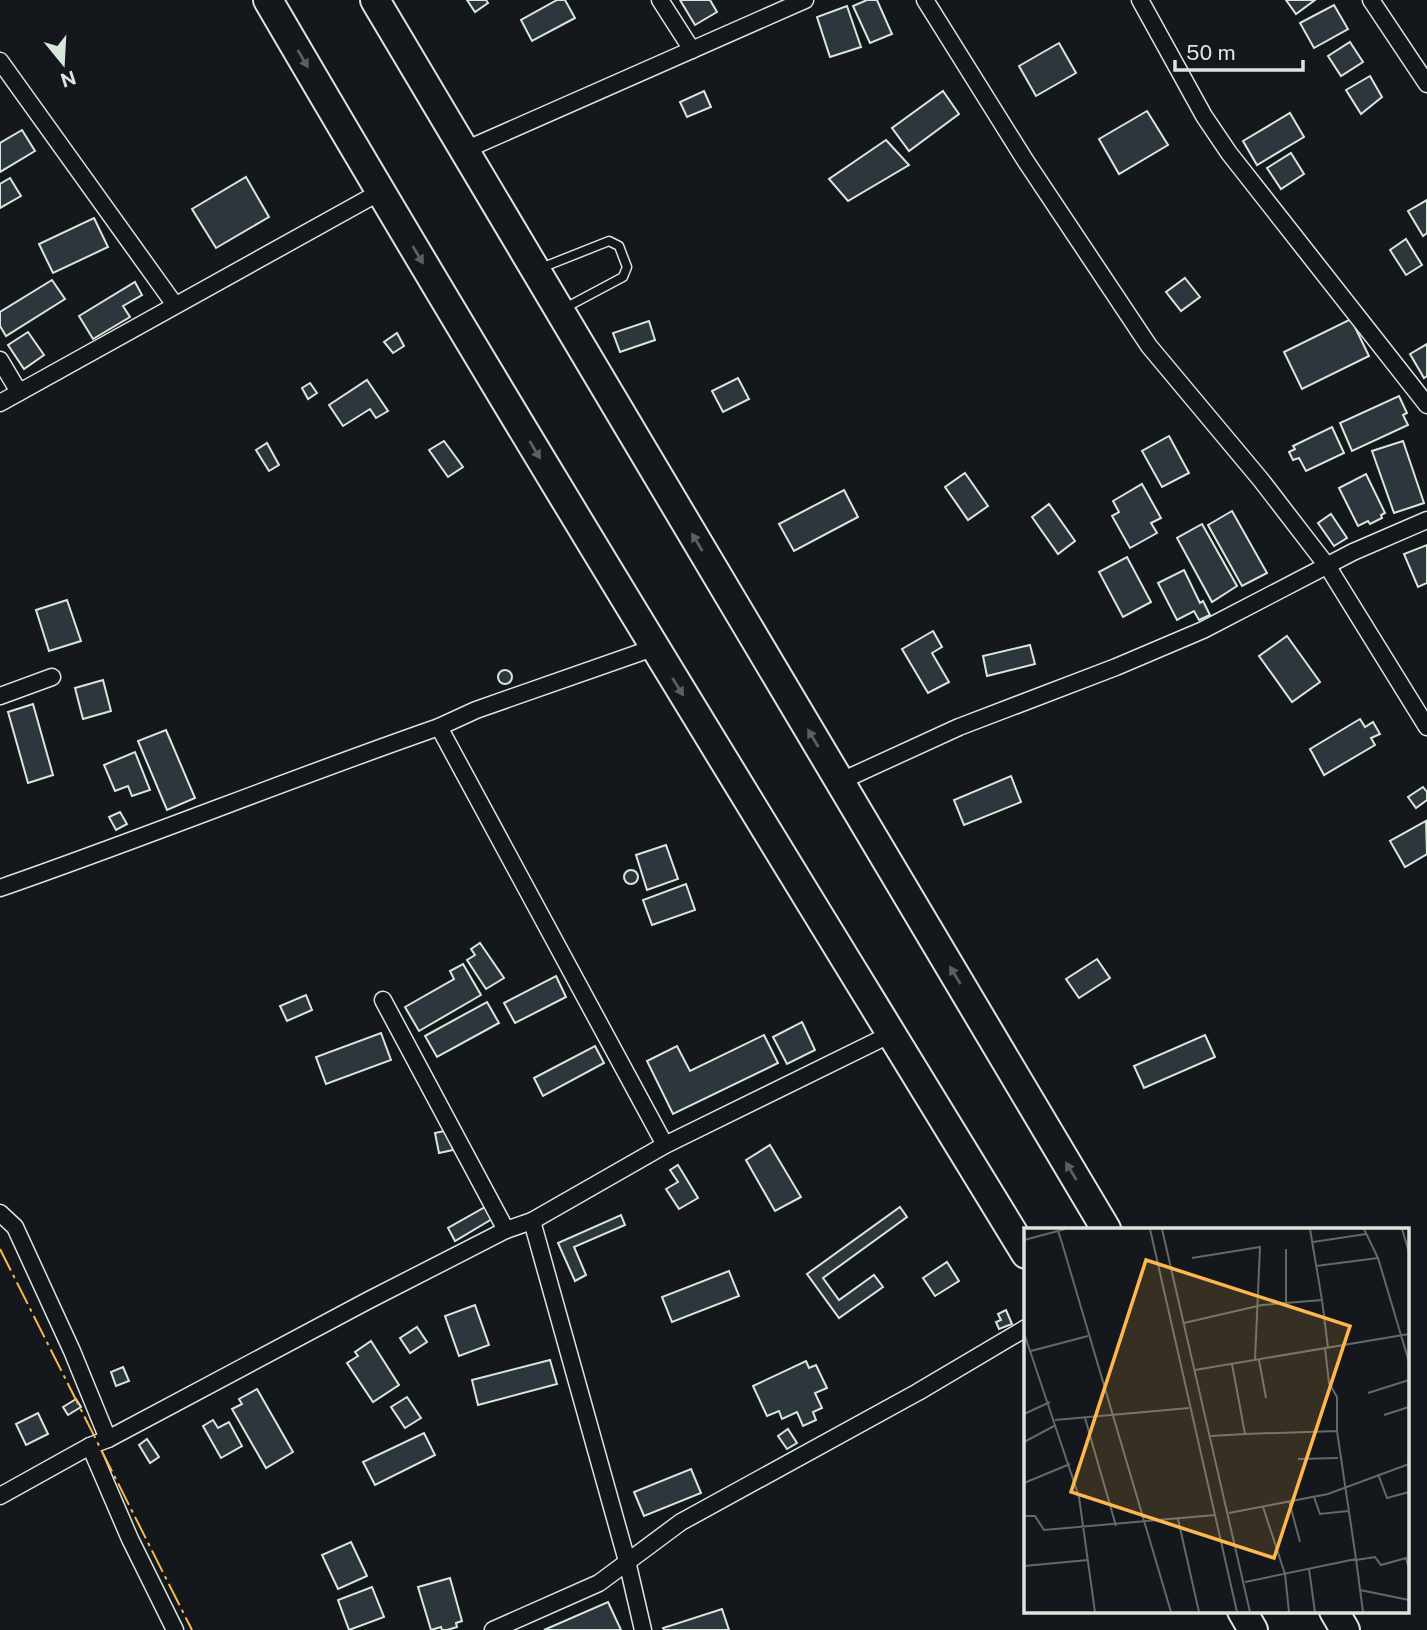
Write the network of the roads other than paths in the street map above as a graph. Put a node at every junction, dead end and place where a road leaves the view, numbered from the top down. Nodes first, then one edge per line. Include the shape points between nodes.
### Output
1 (268, 0) edge
2 (375, 0) edge
3 (660, 0) edge
4 (805, 0) edge
5 (925, 0) edge
6 (1140, 0) edge
7 (1371, 0) edge
8 (692, 50) junction
9 (0, 61) edge
10 (1427, 84) edge
11 (465, 150) junction
12 (380, 192) junction
13 (536, 270) junction
14 (175, 305) junction
15 (560, 310) junction
16 (0, 360) edge
17 (19, 392) junction
18 (0, 403) edge
19 (1427, 405) edge
20 (1427, 520) edge
21 (1328, 567) junction
22 (653, 648) junction
23 (52, 677) dead end
24 (0, 696) edge
25 (439, 727) junction
26 (1427, 727) edge
27 (839, 782) junction
28 (0, 888) edge
29 (383, 1000) dead end
30 (891, 1034) junction
31 (665, 1144) junction
32 (0, 1213) edge
33 (532, 1221) junction
34 (1105, 1228) edge
35 (506, 1230) junction
36 (1024, 1252) edge
37 (1024, 1329) edge
38 (108, 1439) junction
39 (90, 1446) junction
40 (0, 1496) edge
41 (627, 1561) junction
42 (1243, 1612) edge
43 (1335, 1612) edge
44 (175, 1630) edge
45 (493, 1630) edge
46 (643, 1630) edge
47 (1253, 1630) edge
48 (1345, 1630) edge

1 -> 12 highway
2 - 11 highway
3 - 8 street
4 - 8 street
5 - 21 street via 1149,346
6 - 19 street via 1229,153
7 - 10 street
8 - 11 street
9 - 14 street
11 - 13 highway
12 - 14 street
12 -> 22 highway
13 - 15 highway
13 - 15 lane via 609,241 619,246 627,267 623,277
14 - 17 street
27 -> 15 highway
16 - 17 street
17 - 18 street
20 - 21 street
21 - 26 street
21 - 27 street via 1203,630 959,727
22 - 25 street
22 -> 30 highway
23 - 24 street
25 - 28 street
25 - 31 street
34 -> 27 highway
29 - 35 street
30 - 31 street
30 - 36 highway
31 - 33 street
32 - 38 street via 15,1227
33 - 35 street
33 - 41 street
35 - 38 street
37 - 41 street via 681,1522
38 - 39 street
39 - 40 street
39 - 44 street
41 - 45 street via 599,1583
41 - 46 street
42 - 47 highway
43 - 48 highway

